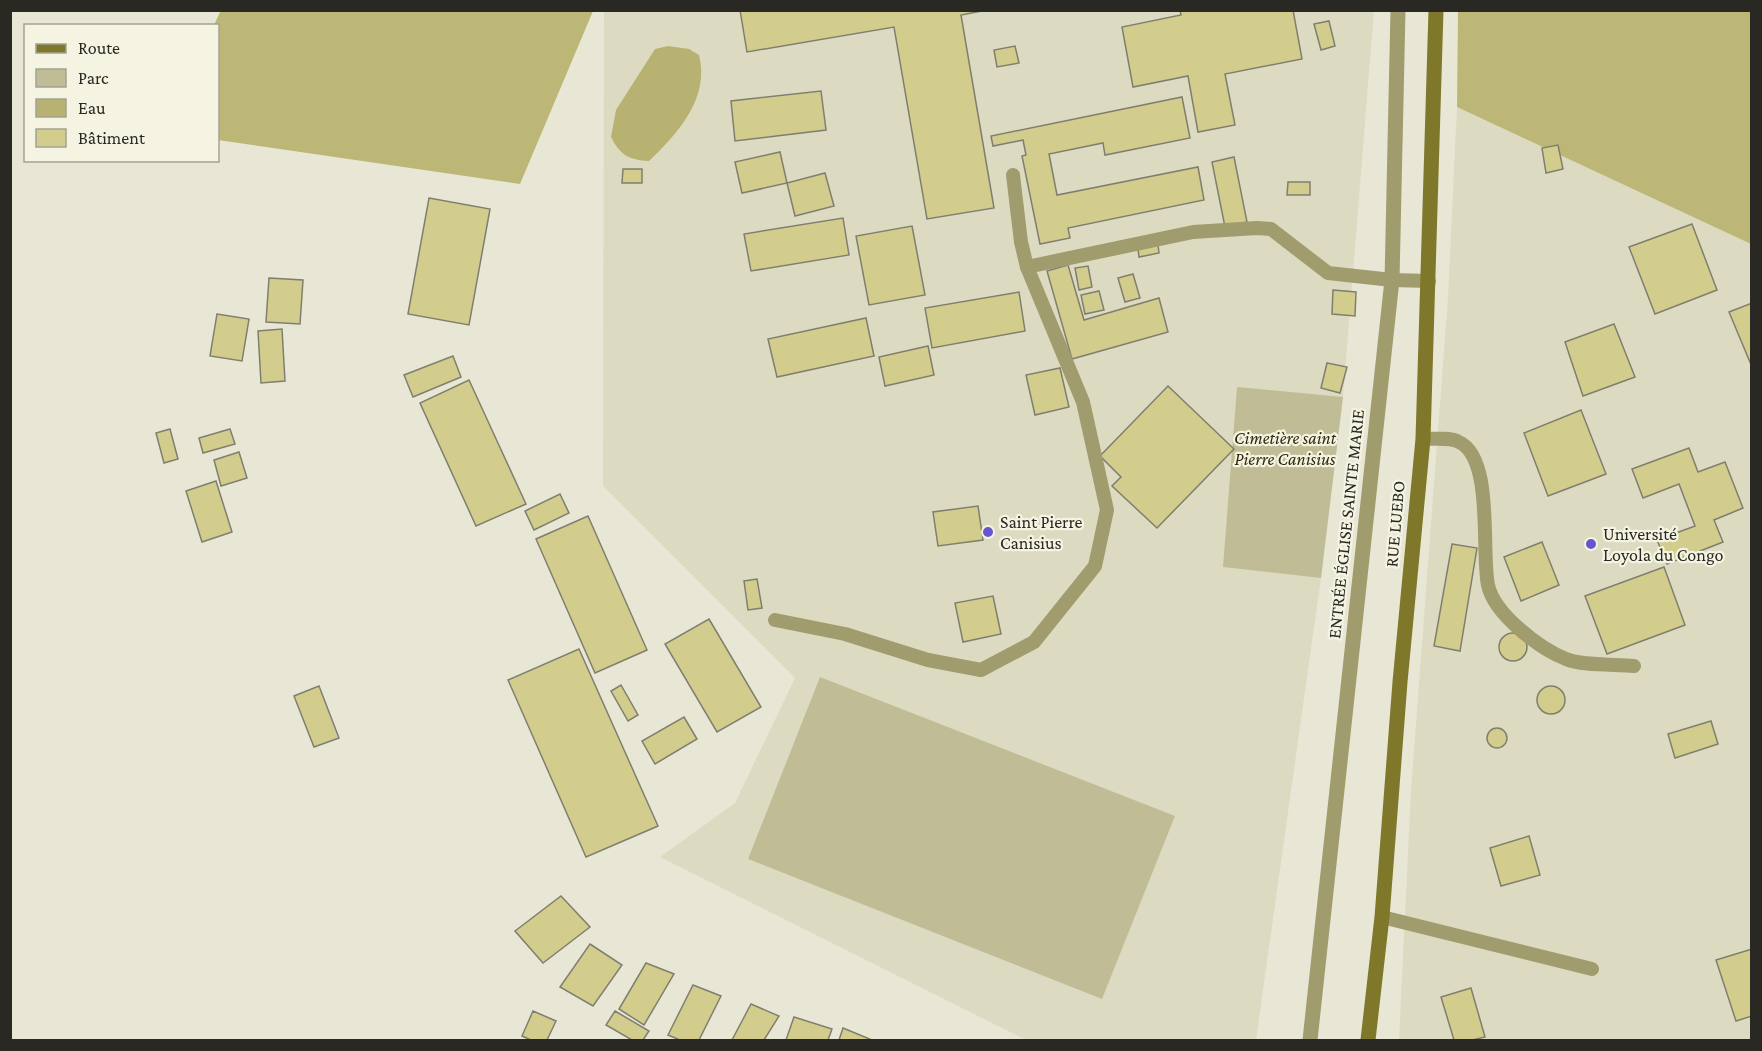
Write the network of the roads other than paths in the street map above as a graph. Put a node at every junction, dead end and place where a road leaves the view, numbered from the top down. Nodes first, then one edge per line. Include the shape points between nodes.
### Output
1 (1398, 10) edge
2 (1436, 10) edge
3 (1012, 175) dead end
4 (1027, 267) junction
5 (1392, 280) junction
6 (1429, 280) junction
7 (1423, 439) junction
8 (775, 620) dead end
9 (1635, 666) dead end
10 (1382, 917) junction
11 (1592, 969) dead end
12 (1310, 1041) edge
13 (1368, 1041) edge

1 - 5 street, ENTRÉE ÉGLISE SAINTE MARIE
2 - 6 street, RUE LUEBO
3 - 4 lane
4 - 5 lane via 1193,232 1257,228 1271,229 1328,273
4 - 8 lane via 1083,402 1107,510 1095,566 1034,642 981,670
5 - 6 lane
5 - 12 street, ENTRÉE ÉGLISE SAINTE MARIE
6 - 7 street, RUE LUEBO
7 - 9 lane via 1458,441 1471,450 1481,476 1488,587 1500,610 1525,633 1567,660
7 - 10 street, RUE LUEBO
10 - 11 lane
10 - 13 street, RUE LUEBO

